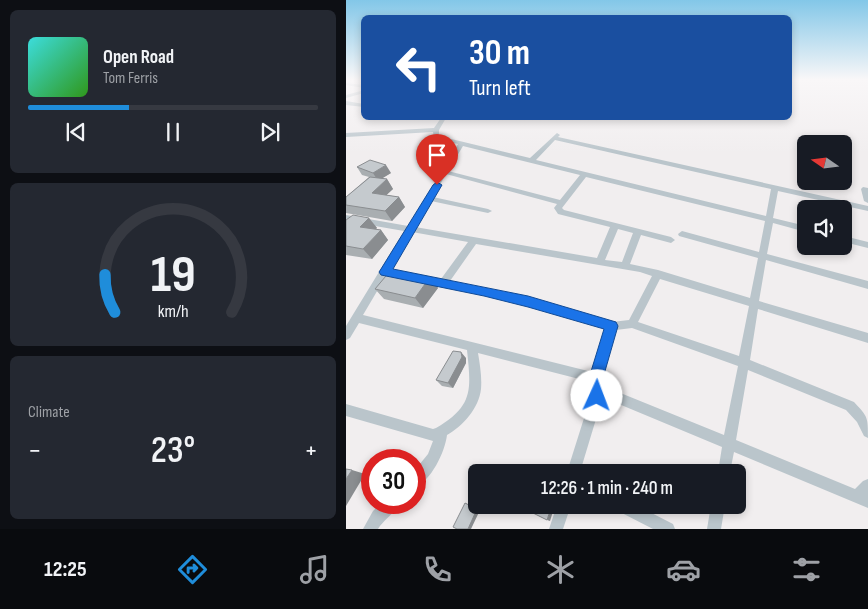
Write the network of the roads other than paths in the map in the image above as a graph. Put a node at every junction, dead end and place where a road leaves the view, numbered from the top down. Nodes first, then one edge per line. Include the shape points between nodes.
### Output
1 (346, 104) edge
2 (361, 106) edge
3 (442, 120) edge
4 (436, 130) junction
5 (346, 135) edge
6 (556, 137) joint
7 (460, 144) junction
8 (531, 161) junction
9 (445, 172) junction
10 (584, 175) junction
11 (775, 188) junction
12 (868, 190) edge
13 (429, 198) junction
14 (868, 201) edge
15 (562, 204) junction
16 (868, 209) edge
17 (488, 211) dead end
18 (346, 218) edge
19 (769, 220) junction
20 (615, 226) junction
21 (797, 227) edge
22 (410, 230) junction
23 (638, 232) junction
24 (682, 234) dead end
25 (474, 240) junction
26 (671, 240) dead end
27 (852, 241) edge
28 (868, 245) edge
29 (762, 257) junction
30 (600, 261) junction
31 (625, 266) junction
32 (658, 274) junction
33 (410, 277) edge
34 (444, 283) junction
35 (868, 284) edge
36 (754, 304) junction
37 (358, 318) junction
38 (632, 324) junction
39 (612, 326) junction
40 (347, 331) edge
41 (868, 338) edge
42 (472, 347) junction
43 (744, 363) junction
44 (596, 378) junction
45 (618, 398) dead end
46 (346, 410) edge
47 (868, 432) edge
48 (441, 433) junction
49 (729, 445) junction
50 (576, 464) edge
51 (725, 464) edge
52 (426, 468) edge
53 (868, 486) edge
54 (862, 499) edge
55 (380, 514) edge
56 (561, 514) edge
57 (639, 514) edge
58 (716, 514) edge
59 (370, 529) edge
60 (556, 529) edge
61 (668, 529) edge
62 (714, 529) edge

1 - 2 street
3 - 4 street
4 - 5 street
4 - 7 street via 436,137
6 - 8 street
6 - 11 street
7 - 8 street
7 - 9 street
8 - 10 street
9 - 13 street
9 - 15 street
10 - 15 street
10 - 19 street
11 - 16 street
11 - 19 street
12 - 14 street via 864,189
13 - 17 street
13 - 22 street
15 - 20 street via 558,208 560,212
18 - 22 street via 355,223
19 - 21 street
19 - 29 street
20 - 23 street
20 - 30 street
22 - 25 street
22 - 37 street via 389,273
23 - 26 street
23 - 31 street
24 - 29 street
25 - 30 street
25 - 34 street
27 - 28 street
29 - 35 street
29 - 36 street
30 - 31 street
31 - 32 street
32 - 36 street
32 - 38 street
33 - 34 street
34 - 39 street via 528,301
36 - 41 street
36 - 43 street
37 - 40 street
37 - 42 street
38 - 39 street
38 - 43 street
39 - 44 street
42 - 44 street
42 - 48 street via 473,398 453,426
43 - 47 street via 850,406
43 - 49 street
44 - 50 street via 597,396
45 - 49 street
46 - 48 street via 432,435
48 - 52 street via 440,446
49 - 51 street
49 - 54 street
53 - 54 street
55 - 59 street
56 - 60 street
57 - 61 street
58 - 62 street

